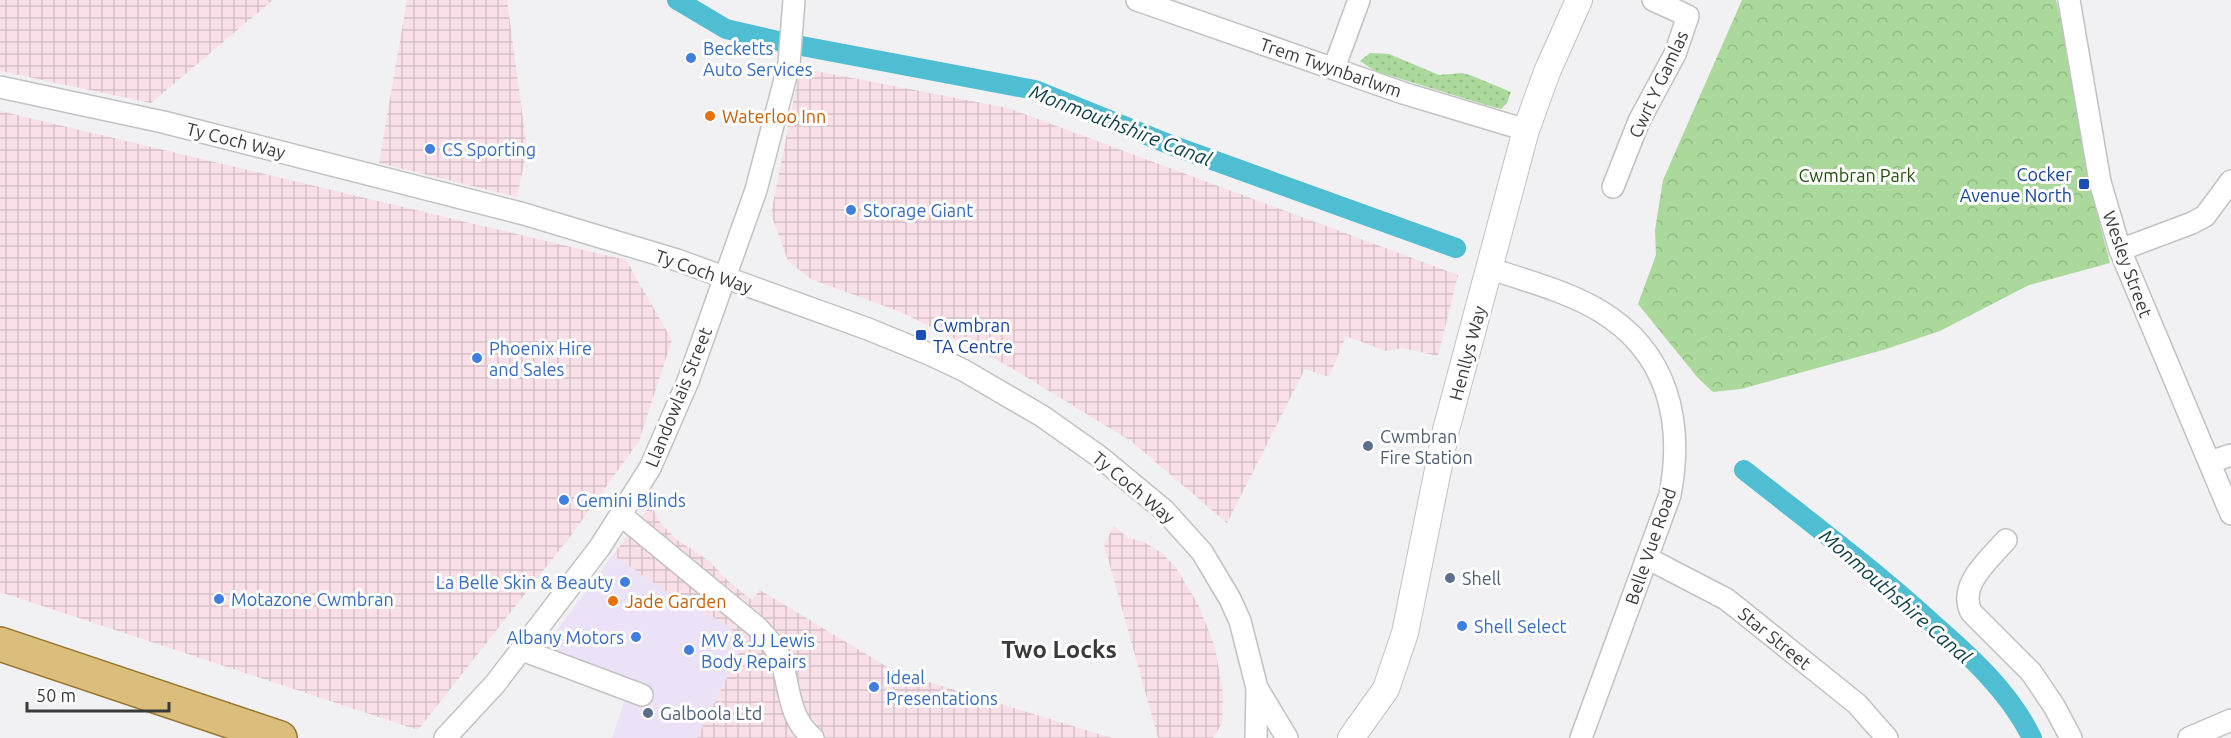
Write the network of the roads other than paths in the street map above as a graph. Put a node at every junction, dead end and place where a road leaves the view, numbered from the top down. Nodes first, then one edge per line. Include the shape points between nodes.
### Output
1 (794, 0) edge
2 (1137, 0) edge
3 (1359, 0) edge
4 (1579, 0) edge
5 (1653, 0) edge
6 (2069, 0) edge
7 (1334, 68) junction
8 (0, 87) edge
9 (1526, 130) junction
10 (2231, 181) edge
11 (1613, 187) dead end
12 (2120, 250) junction
13 (1490, 268) junction
14 (725, 278) junction
15 (2231, 455) edge
16 (2210, 462) junction
17 (2231, 514) edge
18 (622, 516) junction
19 (2006, 540) dead end
20 (1647, 558) junction
21 (0, 644) edge
22 (522, 650) junction
23 (1257, 688) junction
24 (642, 695) dead end
25 (2231, 720) edge
26 (280, 738) edge
27 (445, 738) edge
28 (813, 738) edge
29 (1256, 738) edge
30 (1287, 738) edge
31 (1351, 738) edge
32 (1581, 738) edge
33 (1887, 738) edge
34 (2071, 738) edge
35 (2189, 738) edge

1 - 14 street, Llandowlais Street via 789,58 766,153
2 - 7 street, Trem Twynbarlwm
3 - 7 street
4 - 9 street, Henllys Way
5 - 11 street, Cwrt Y Gamlas via 1688,16 1675,54 1638,121
6 - 12 street, Wesley Street via 2100,182
7 - 9 street, Trem Twynbarlwm
8 - 14 street, Ty Coch Way via 163,122 524,214
9 - 13 street, Henllys Way
10 - 12 street via 2205,216
12 - 16 street, Wesley Street
13 - 20 street, Belle Vue Road via 1576,300 1607,316 1644,352 1663,382 1674,419 1675,470
13 - 31 street, Henllys Way via 1446,430 1405,633 1386,689
14 - 18 street, Llandowlais Street via 669,427
14 - 23 street, Ty Coch Way via 867,329 963,370 1042,416 1101,457 1164,510 1202,552 1240,621
15 - 16 street
16 - 17 street, Wesley Street
18 - 22 street, Llandowlais Street
18 - 28 street via 770,641 780,658 794,711
19 - 34 street via 1974,577 1968,604 1971,612 2031,672
20 - 32 street, Belle Vue Road
20 - 33 street, Star Street via 1726,599 1857,704
21 - 26 main road
22 - 24 street
22 - 27 street, Llandowlais Street
23 - 29 street, Ty Coch Way
23 - 30 street, Ty Coch Way
25 - 35 street

